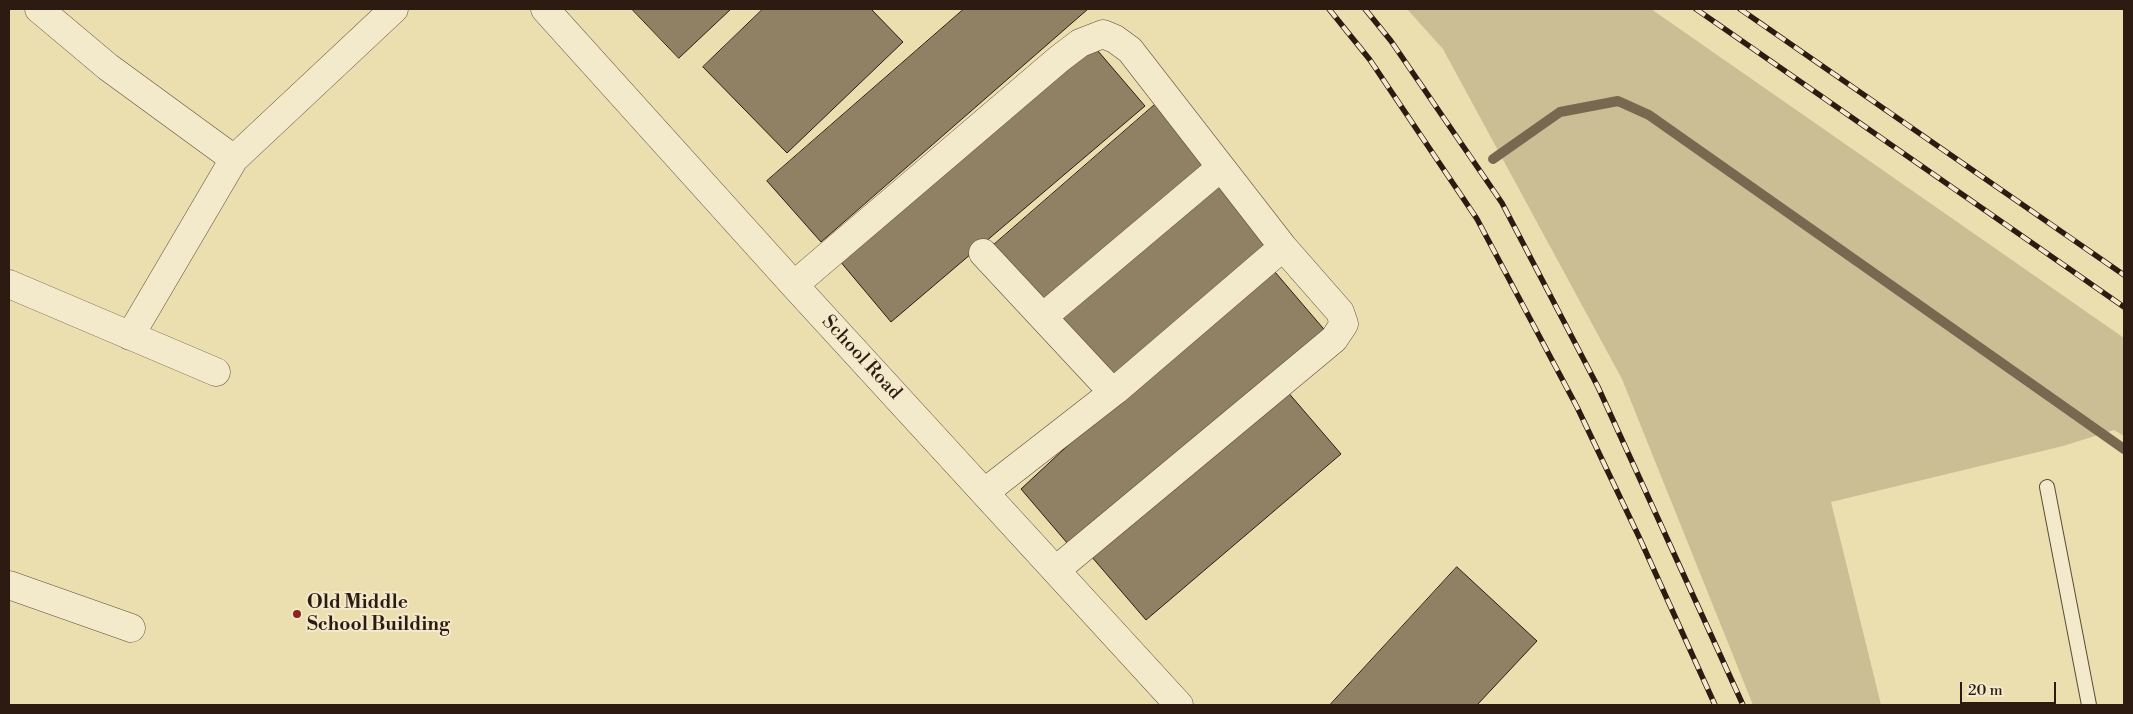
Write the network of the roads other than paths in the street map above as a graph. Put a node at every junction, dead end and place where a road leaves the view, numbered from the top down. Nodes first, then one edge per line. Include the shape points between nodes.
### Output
1 (39, 9) edge
2 (394, 9) edge
3 (545, 9) edge
4 (234, 159) junction
5 (1220, 168) junction
6 (1283, 247) junction
7 (983, 253) dead end
8 (9, 284) edge
9 (794, 285) junction
10 (1043, 317) junction
11 (130, 336) junction
12 (216, 372) dead end
13 (1116, 390) junction
14 (2047, 487) dead end
15 (985, 492) junction
16 (1056, 570) junction
17 (9, 586) edge
18 (131, 628) dead end
19 (1179, 705) edge
20 (2089, 705) edge

1 - 4 street via 108,67
2 - 4 street
3 - 9 street, School Road
4 - 11 street
5 - 6 street
5 - 9 street via 1130,50 1103,34 1080,43 1059,59
5 - 10 street
6 - 13 street
6 - 16 street via 1340,312 1344,324 1334,339
7 - 10 street
8 - 11 street
9 - 15 street, School Road
10 - 13 street via 1105,384
11 - 12 street
13 - 15 street
14 - 20 lane
15 - 16 street, School Road
16 - 19 street, School Road
17 - 18 street

